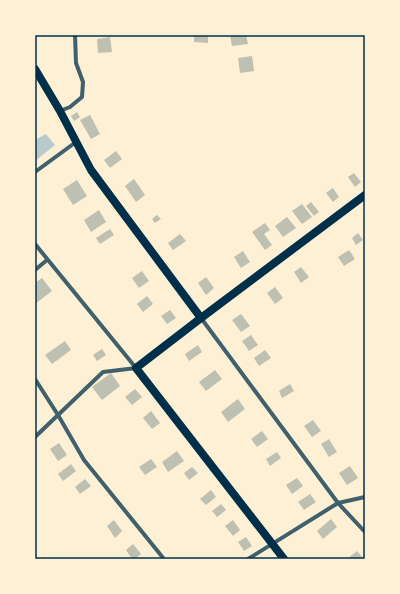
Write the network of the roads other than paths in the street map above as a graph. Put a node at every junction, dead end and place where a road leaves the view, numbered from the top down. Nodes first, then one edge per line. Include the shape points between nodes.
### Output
1 (75, 35) edge
2 (35, 69) edge
3 (60, 111) junction
4 (76, 142) junction
5 (35, 172) edge
6 (365, 195) edge
7 (35, 244) edge
8 (47, 260) junction
9 (35, 270) edge
10 (201, 318) junction
11 (136, 368) junction
12 (35, 379) edge
13 (58, 415) junction
14 (35, 437) edge
15 (365, 497) edge
16 (338, 503) junction
17 (365, 532) edge
18 (272, 544) junction
19 (164, 559) edge
20 (248, 559) edge
21 (284, 559) edge

1 - 3 street via 76,63 83,82 82,97
2 - 3 main road
3 - 4 main road
4 - 5 street
4 - 10 main road via 91,170
6 - 10 main road
7 - 8 street
8 - 9 street
8 - 11 street
10 - 11 main road
10 - 16 street
11 - 13 street via 103,372
11 - 18 main road
12 - 13 street
13 - 14 street
13 - 19 street via 84,460
15 - 16 street
16 - 17 street
16 - 18 street
18 - 20 street
18 - 21 main road

